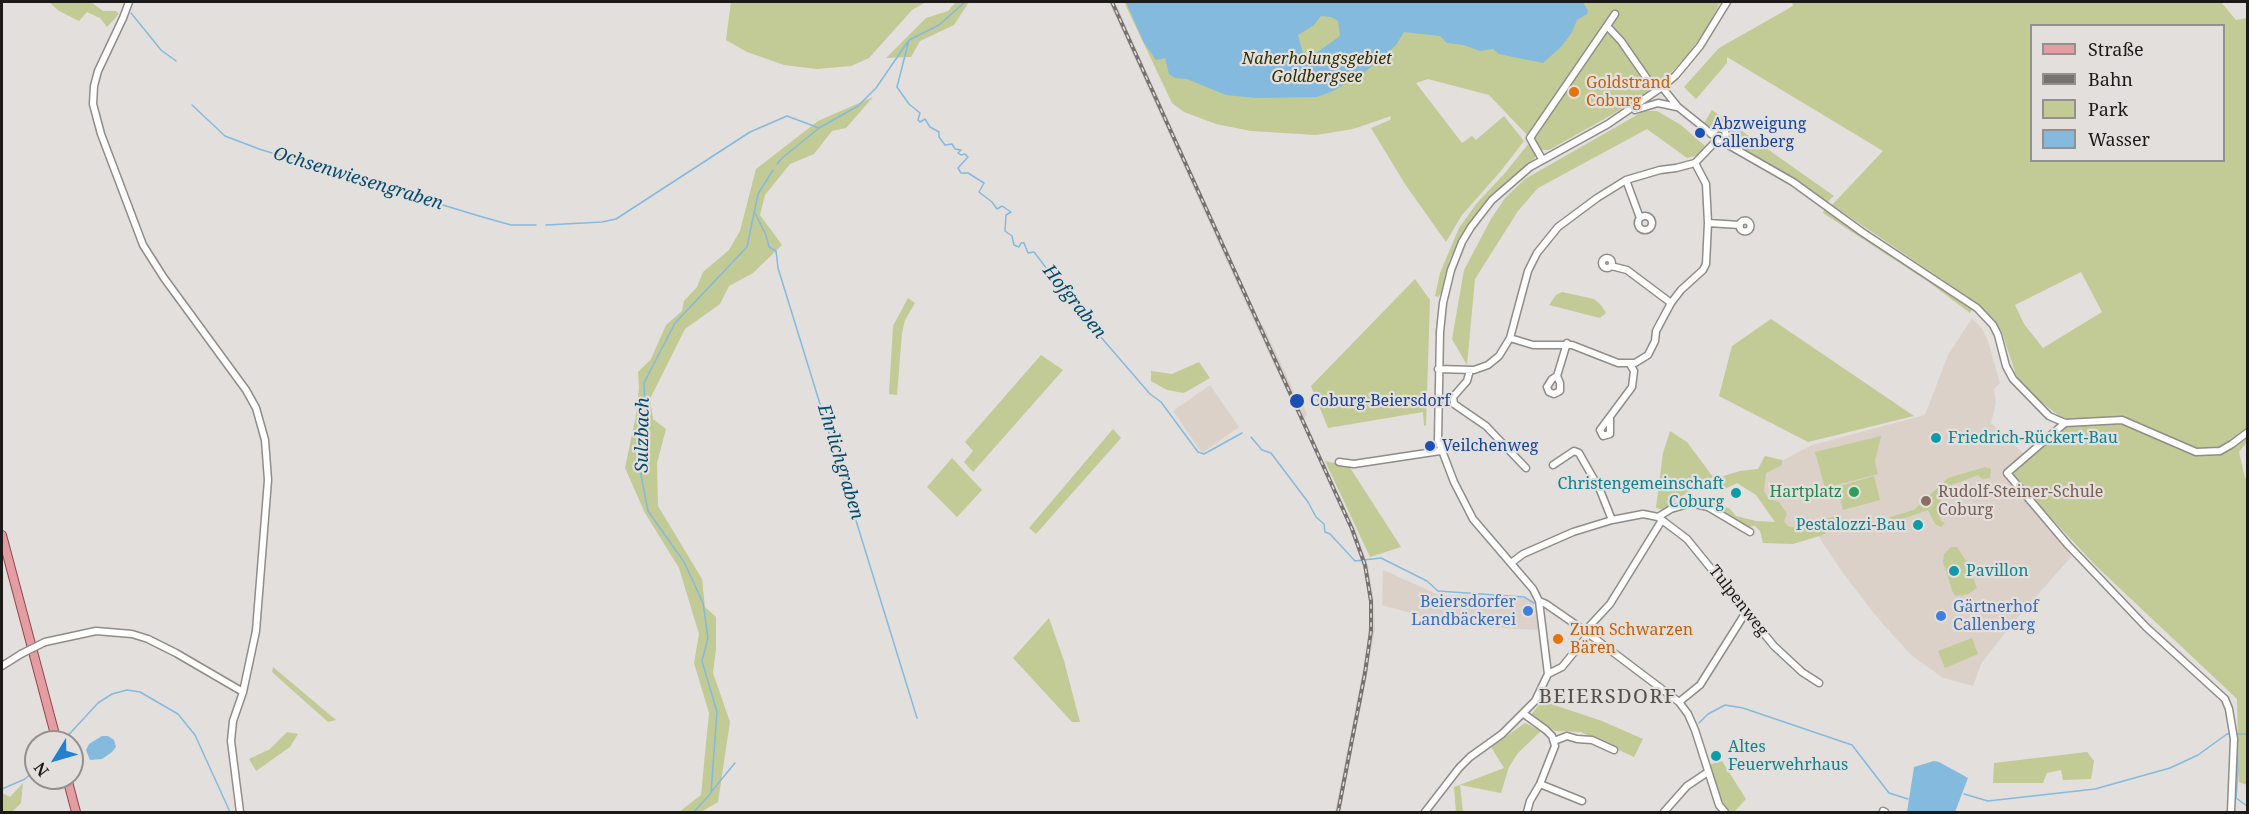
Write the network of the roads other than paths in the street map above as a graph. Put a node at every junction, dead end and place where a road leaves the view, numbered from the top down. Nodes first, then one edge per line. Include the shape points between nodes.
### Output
1 (129, 2) edge
2 (1727, 2) edge
3 (1614, 14) dead end
4 (1607, 26) junction
5 (1658, 90) junction
6 (1668, 104) junction
7 (1678, 107) junction
8 (1626, 113) junction
9 (1712, 134) junction
10 (1720, 140) junction
11 (1542, 159) junction
12 (1695, 163) junction
13 (1626, 180) junction
14 (1640, 218) dead end
15 (1708, 223) junction
16 (1740, 225) dead end
17 (1611, 266) dead end
18 (1671, 303) junction
19 (1510, 338) junction
20 (1566, 344) junction
21 (1630, 364) junction
22 (1438, 369) junction
23 (1470, 370) junction
24 (1557, 376) dead end
25 (2049, 416) junction
26 (1610, 419) dead end
27 (2065, 423) junction
28 (2247, 432) edge
29 (2051, 434) junction
30 (1440, 450) junction
31 (1339, 462) dead end
32 (1553, 465) dead end
33 (1526, 468) dead end
34 (1660, 518) junction
35 (1612, 520) junction
36 (1750, 532) dead end
37 (2, 535) edge
38 (1511, 563) junction
39 (1539, 601) junction
40 (1746, 612) junction
41 (1587, 632) junction
42 (2, 666) edge
43 (1548, 674) junction
44 (1819, 683) dead end
45 (243, 692) junction
46 (1678, 702) junction
47 (1524, 714) junction
48 (54, 730) edge
49 (1554, 741) junction
50 (1614, 750) dead end
51 (1708, 772) junction
52 (1540, 784) junction
53 (70, 790) edge
54 (1582, 801) dead end
55 (1720, 809) edge
56 (76, 813) edge
57 (240, 813) edge
58 (1425, 813) edge
59 (1527, 813) edge
60 (1664, 813) edge
61 (1725, 813) edge
62 (2231, 813) edge

1 - 45 street via 94,86 101,134 138,234 164,278 246,390 262,424 267,500 256,631
2 - 5 street via 1683,68
3 - 4 street
4 - 5 street
4 - 11 street via 1530,138
5 - 6 street
5 - 7 street
5 - 8 street
6 - 7 street
6 - 8 street via 1652,104
7 - 9 street
8 - 11 street
9 - 10 street
9 - 10 street via 1717,128 1724,129 1726,134
10 - 12 street
10 - 25 street via 1793,182 1977,309 1993,325 2013,378
11 - 22 street via 1492,200 1462,243 1451,270 1442,314
12 - 13 street
12 - 15 street via 1705,180
13 - 14 street
13 - 19 street via 1578,211 1548,237 1528,271
15 - 16 street
15 - 18 street via 1706,264
17 - 18 street via 1627,270
18 - 21 street via 1651,350 1642,360
19 - 20 street via 1533,345
19 - 23 street via 1499,356
20 - 21 street
20 - 24 street
21 - 26 street via 1634,371 1632,387
22 - 23 street
22 - 30 street
23 - 33 street via 1467,381 1453,397 1454,404 1486,426
25 - 27 street
25 - 29 street
27 - 28 street via 2122,420 2196,452 2220,451
27 - 29 street
29 - 62 street via 2007,473 2146,627 2220,693 2233,728
30 - 31 street via 1354,464
30 - 38 street via 1473,519
32 - 35 street via 1574,451 1579,453
34 - 35 street via 1643,514
34 - 36 street via 1671,509 1691,503 1708,507
34 - 40 street, Tulpenweg via 1687,539
34 - 41 street via 1610,604
35 - 38 street via 1573,532
37 - 48 main road
38 - 39 street
39 - 41 street
39 - 43 street
40 - 44 street, Tulpenweg via 1774,646
40 - 46 street via 1700,685
41 - 43 street via 1562,667
41 - 46 street
42 - 45 street, bridge via 45,642 96,631 132,634 176,653
43 - 47 street via 1540,694
45 - 57 street via 232,721 231,741
46 - 51 street via 1695,730
47 - 49 street
47 - 58 street via 1459,768
49 - 50 street via 1567,736 1592,740
49 - 52 street via 1554,752
51 - 55 street
51 - 60 street via 1688,786
52 - 54 street
52 - 59 street
53 - 56 main road
55 - 61 street

